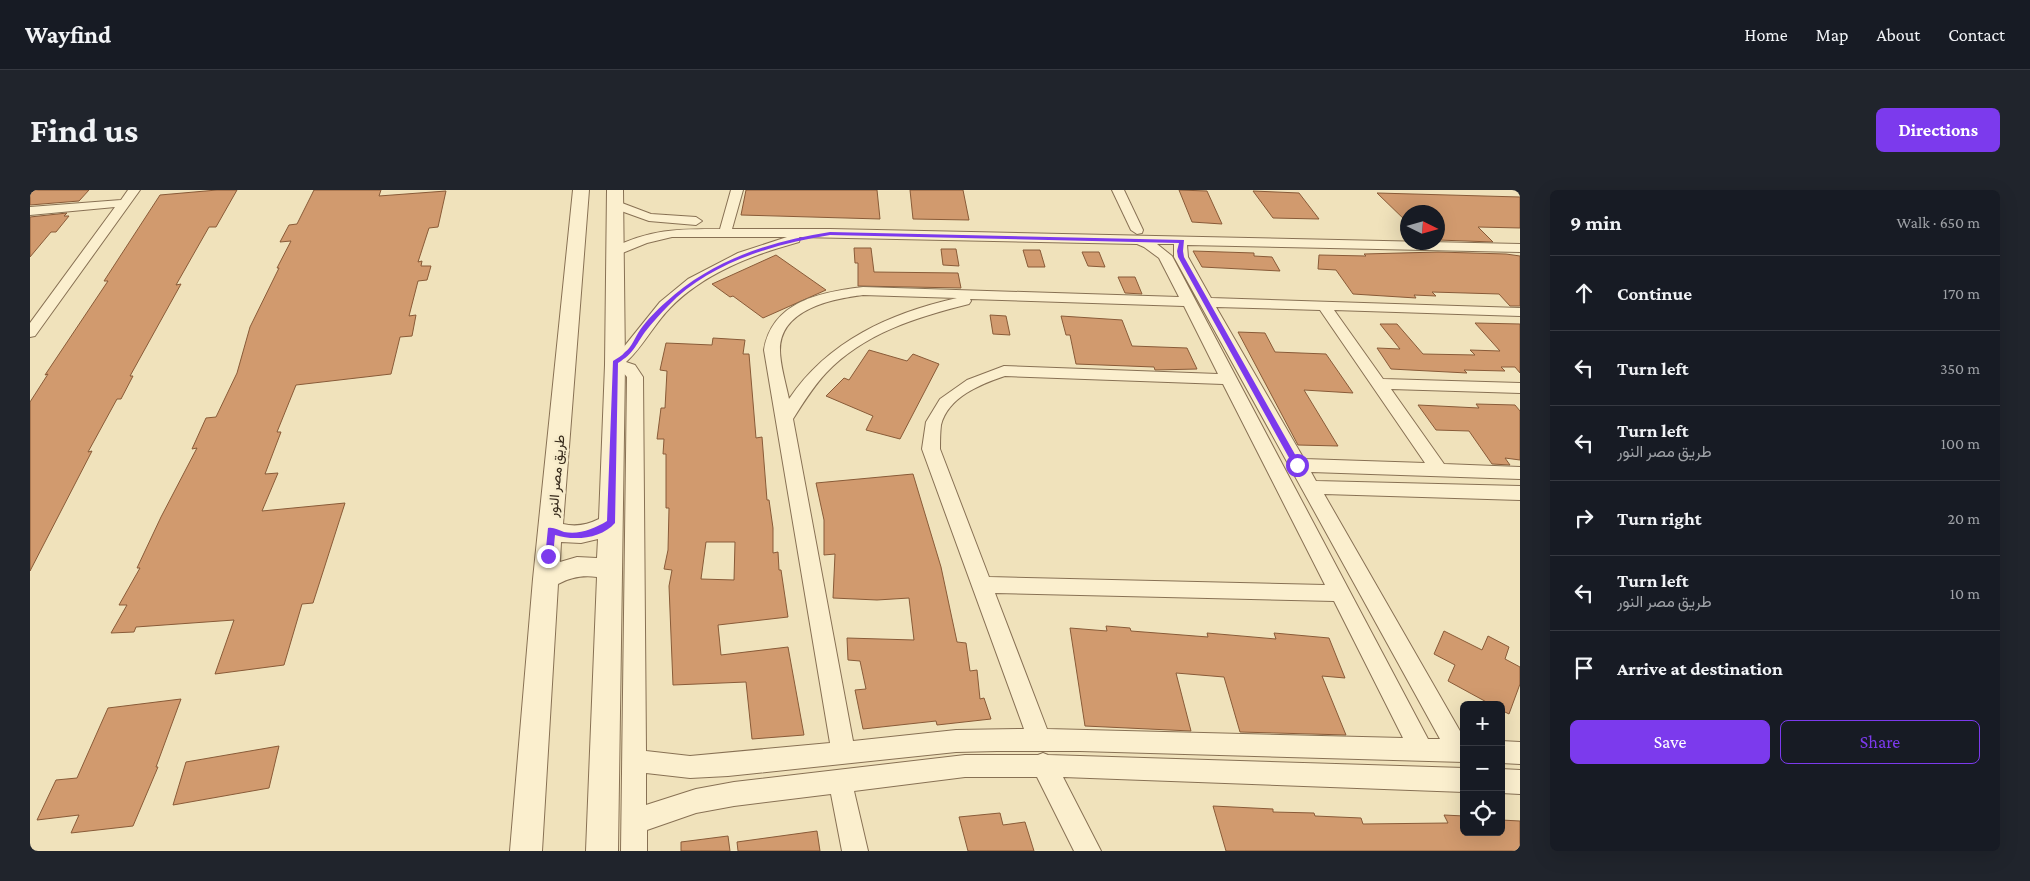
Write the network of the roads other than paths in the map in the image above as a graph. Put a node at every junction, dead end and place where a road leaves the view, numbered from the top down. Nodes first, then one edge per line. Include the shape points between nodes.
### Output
1 (134, 190) edge
2 (580, 190) edge
3 (737, 190) edge
4 (1118, 190) edge
5 (615, 197) edge
6 (124, 203) junction
7 (30, 211) edge
8 (726, 228) junction
9 (937, 231) junction
10 (830, 233) junction
11 (1136, 235) junction
12 (1400, 236) edge
13 (1445, 237) edge
14 (1520, 239) edge
15 (1182, 242) junction
16 (1400, 244) edge
17 (1445, 245) edge
18 (1520, 248) edge
19 (615, 252) junction
20 (992, 295) junction
21 (1188, 302) junction
22 (1206, 302) junction
23 (1324, 306) junction
24 (1520, 312) edge
25 (30, 333) edge
26 (615, 363) junction
27 (1228, 379) junction
28 (1379, 384) junction
29 (1520, 388) edge
30 (785, 418) junction
31 (1297, 465) junction
32 (1439, 470) junction
33 (1520, 473) edge
34 (1309, 488) junction
35 (1520, 494) edge
36 (611, 523) junction
37 (551, 530) junction
38 (609, 570) junction
39 (546, 579) junction
40 (981, 586) junction
41 (1340, 593) junction
42 (1039, 739) junction
43 (1231, 744) junction
44 (1460, 748) edge
45 (1421, 749) junction
46 (1460, 750) edge
47 (843, 752) junction
48 (1505, 752) edge
49 (1520, 753) edge
50 (635, 758) junction
51 (1043, 764) junction
52 (728, 765) junction
53 (1242, 772) junction
54 (1460, 780) edge
55 (840, 781) junction
56 (1505, 781) edge
57 (1520, 782) edge
58 (734, 794) junction
59 (634, 822) junction
60 (526, 851) edge
61 (602, 851) edge
62 (634, 851) edge
63 (855, 851) edge
64 (1088, 851) edge

1 - 6 street
2 - 37 street, طريق مصر النور
3 - 8 street
4 - 11 street
5 - 8 street via 662,219
5 - 19 street
6 - 7 street
6 - 25 street
8 - 9 street
8 - 10 street
8 - 19 street via 652,236
9 - 10 street
9 - 11 street
10 - 26 street via 793,239 759,250 697,280 668,303 643,330 628,353
11 - 12 street
11 - 15 street
11 - 21 street via 1165,256
13 - 14 street
15 - 16 street
15 - 22 street via 1181,257
17 - 18 street
19 - 26 street
20 - 21 street
20 - 30 street via 907,317 869,334 835,357 807,385
20 - 30 street via 863,291 813,301 789,315 775,334 772,350
21 - 27 street
22 - 23 street
22 - 31 street
23 - 24 street
23 - 28 street
26 - 36 street
26 - 50 street via 627,367 635,377
27 - 40 street via 1004,372 972,382 948,399 934,422 931,449
27 - 41 street
28 - 29 street
28 - 32 street
30 - 47 street
31 - 32 street
31 - 34 street
32 - 33 street
34 - 35 street
34 - 44 street
36 - 37 street via 581,535 565,535
36 - 38 street
37 - 39 street, طريق مصر النور
38 - 39 street via 577,566
38 - 61 street
39 - 60 street, طريق مصر النور
40 - 41 street
40 - 42 street
41 - 45 street
42 - 43 street
42 - 47 street via 956,741
43 - 45 street
43 - 53 street
45 - 46 street
47 - 52 street
48 - 49 street
50 - 52 street via 690,767
50 - 59 street
51 - 53 street
51 - 55 street via 965,766
51 - 64 street
52 - 58 street via 728,780
53 - 54 street
55 - 58 street
55 - 63 street
56 - 57 street
58 - 59 street via 696,801
59 - 62 street

